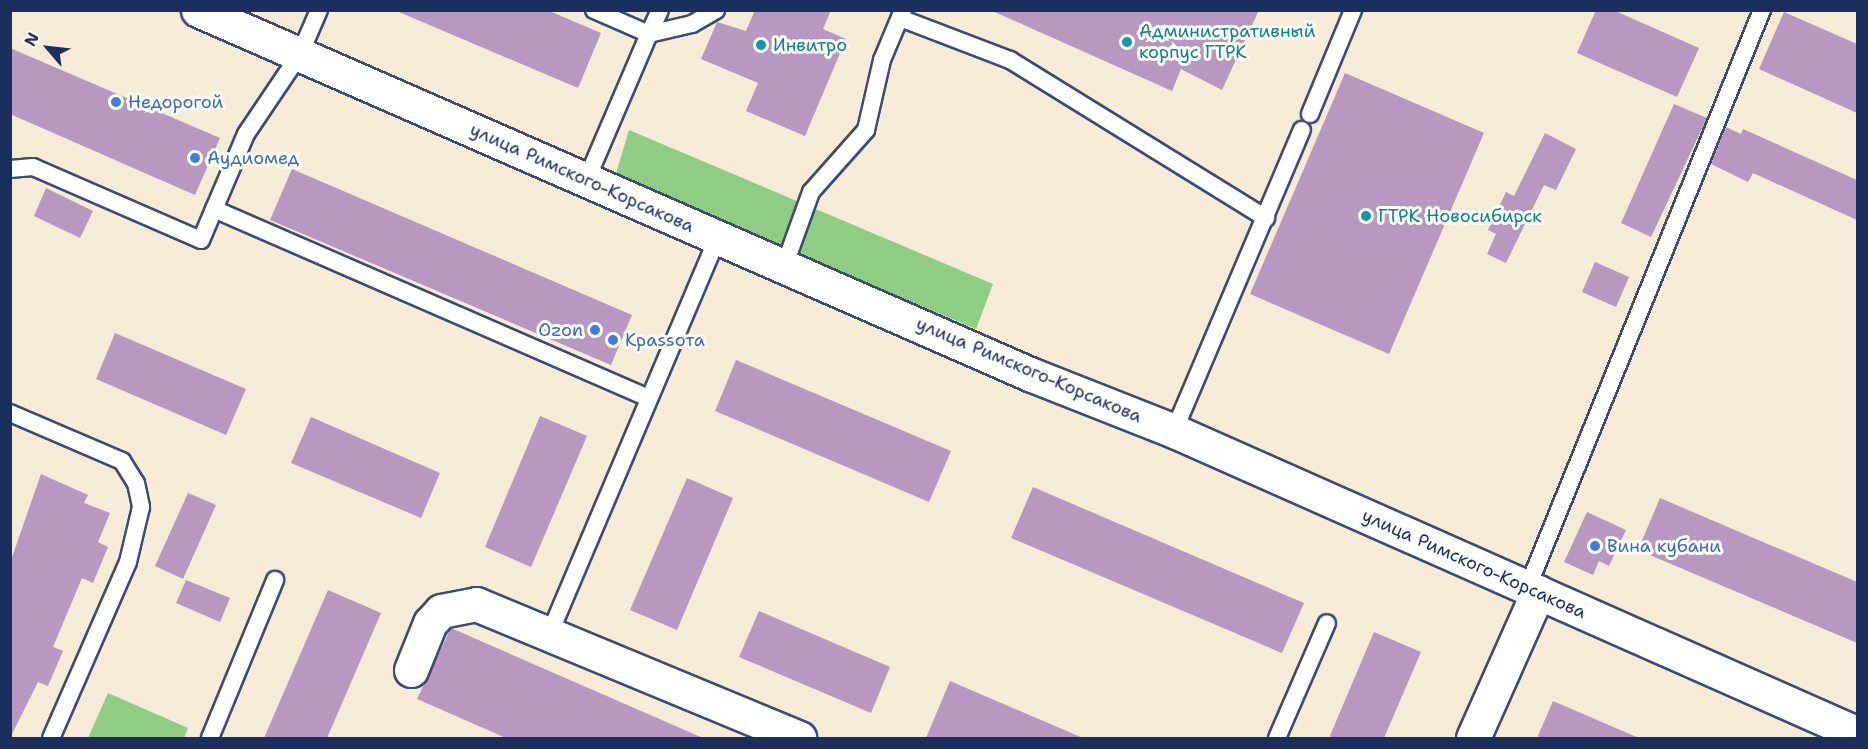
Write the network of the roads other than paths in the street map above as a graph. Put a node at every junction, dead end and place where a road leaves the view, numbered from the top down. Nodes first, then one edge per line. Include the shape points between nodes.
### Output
1 (198, 10) edge
2 (318, 10) edge
3 (594, 10) edge
4 (660, 10) edge
5 (716, 10) edge
6 (1353, 10) edge
7 (1762, 10) edge
8 (901, 14) edge
9 (649, 34) junction
10 (300, 54) junction
11 (1310, 114) dead end
12 (1302, 130) dead end
13 (10, 169) edge
14 (586, 181) junction
15 (214, 209) junction
16 (1266, 218) junction
17 (718, 237) junction
18 (785, 264) junction
19 (648, 398) junction
20 (10, 413) edge
21 (1174, 431) junction
22 (275, 580) dead end
23 (1532, 591) junction
24 (1327, 623) dead end
25 (549, 635) junction
26 (411, 670) dead end
27 (752, 730) edge
28 (1857, 734) edge
29 (51, 738) edge
30 (210, 738) edge
31 (799, 738) edge
32 (1277, 738) edge
33 (1473, 738) edge

1 - 10 street, улица Римского-Корсакова
2 - 10 lane
3 - 9 lane
4 - 9 lane
5 - 9 lane via 692,24
6 - 11 lane
7 - 23 lane
8 - 16 lane via 1010,60
8 - 18 lane via 882,60 866,130 811,192
9 - 14 lane
10 - 14 street, улица Римского-Корсакова
10 - 15 lane via 246,134
12 - 16 lane
13 - 15 lane via 33,166 201,240
14 - 17 street, улица Римского-Корсакова
15 - 19 lane
16 - 21 lane
17 - 18 street, улица Римского-Корсакова
17 - 19 lane
18 - 21 street, улица Римского-Корсакова
19 - 25 lane
20 - 29 lane via 122,461 136,483 141,507 128,562
21 - 23 street, улица Римского-Корсакова
22 - 30 lane
23 - 28 street, улица Римского-Корсакова
23 - 33 street
24 - 32 lane
25 - 26 street via 476,604 456,606 430,622
25 - 27 street
27 - 31 street

